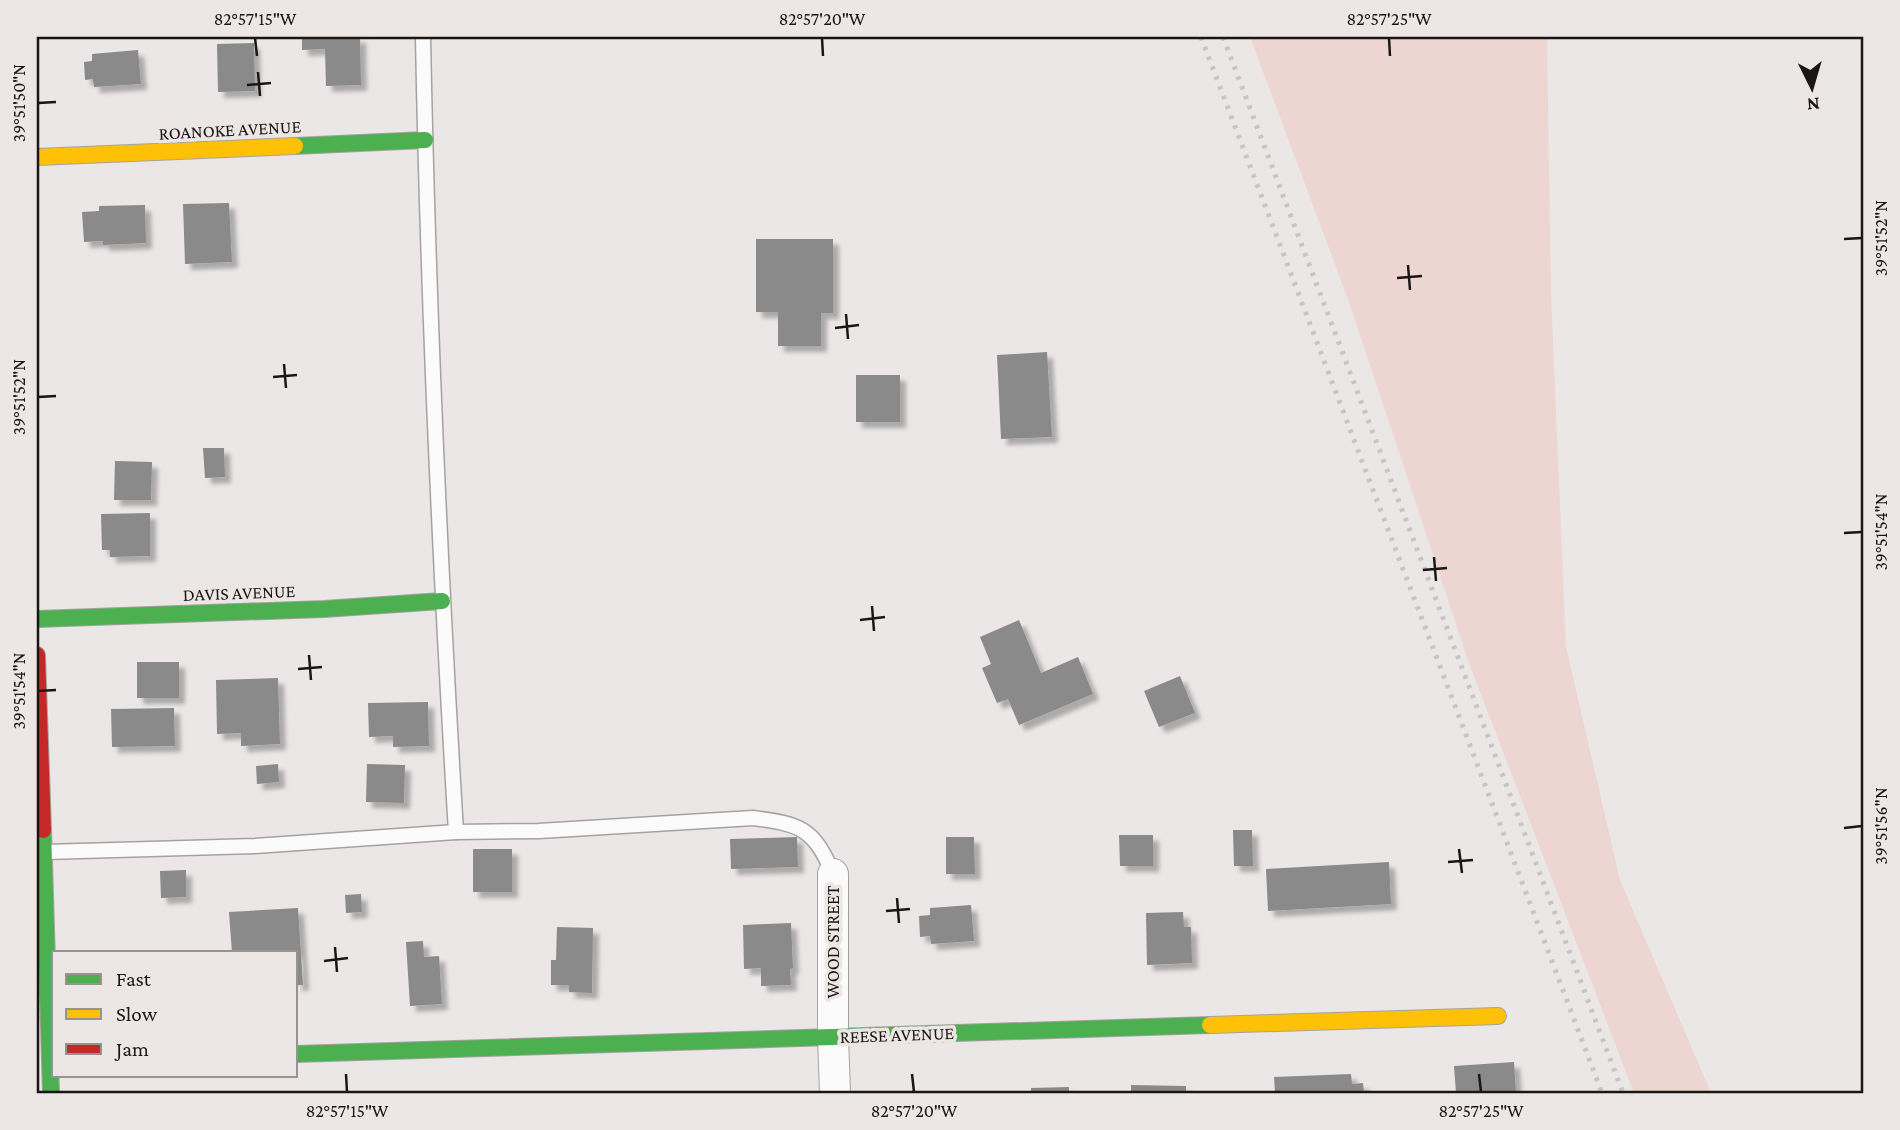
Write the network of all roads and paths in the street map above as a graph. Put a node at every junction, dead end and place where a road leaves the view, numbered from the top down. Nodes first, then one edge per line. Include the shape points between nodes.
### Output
1 (423, 37) edge
2 (425, 140) junction
3 (37, 157) edge
4 (442, 601) junction
5 (37, 619) edge
6 (37, 655) edge
7 (456, 832) junction
8 (43, 852) junction
9 (833, 874) joint
10 (1498, 1016) dead end
11 (833, 1037) junction
12 (298, 1054) edge
13 (47, 1062) edge
14 (51, 1093) edge
15 (835, 1093) edge

1 - 2 lane
2 - 3 street, ROANOKE AVENUE
2 - 4 lane
4 - 5 street, DAVIS AVENUE
4 - 7 lane
6 - 8 street
7 - 8 lane via 255,846
7 - 9 lane via 753,818 785,822 808,832 824,852
8 - 13 street
9 - 11 street, WOOD STREET
10 - 11 street, REESE AVENUE
11 - 12 street, REESE AVENUE
11 - 15 street, WOOD STREET
13 - 14 street

